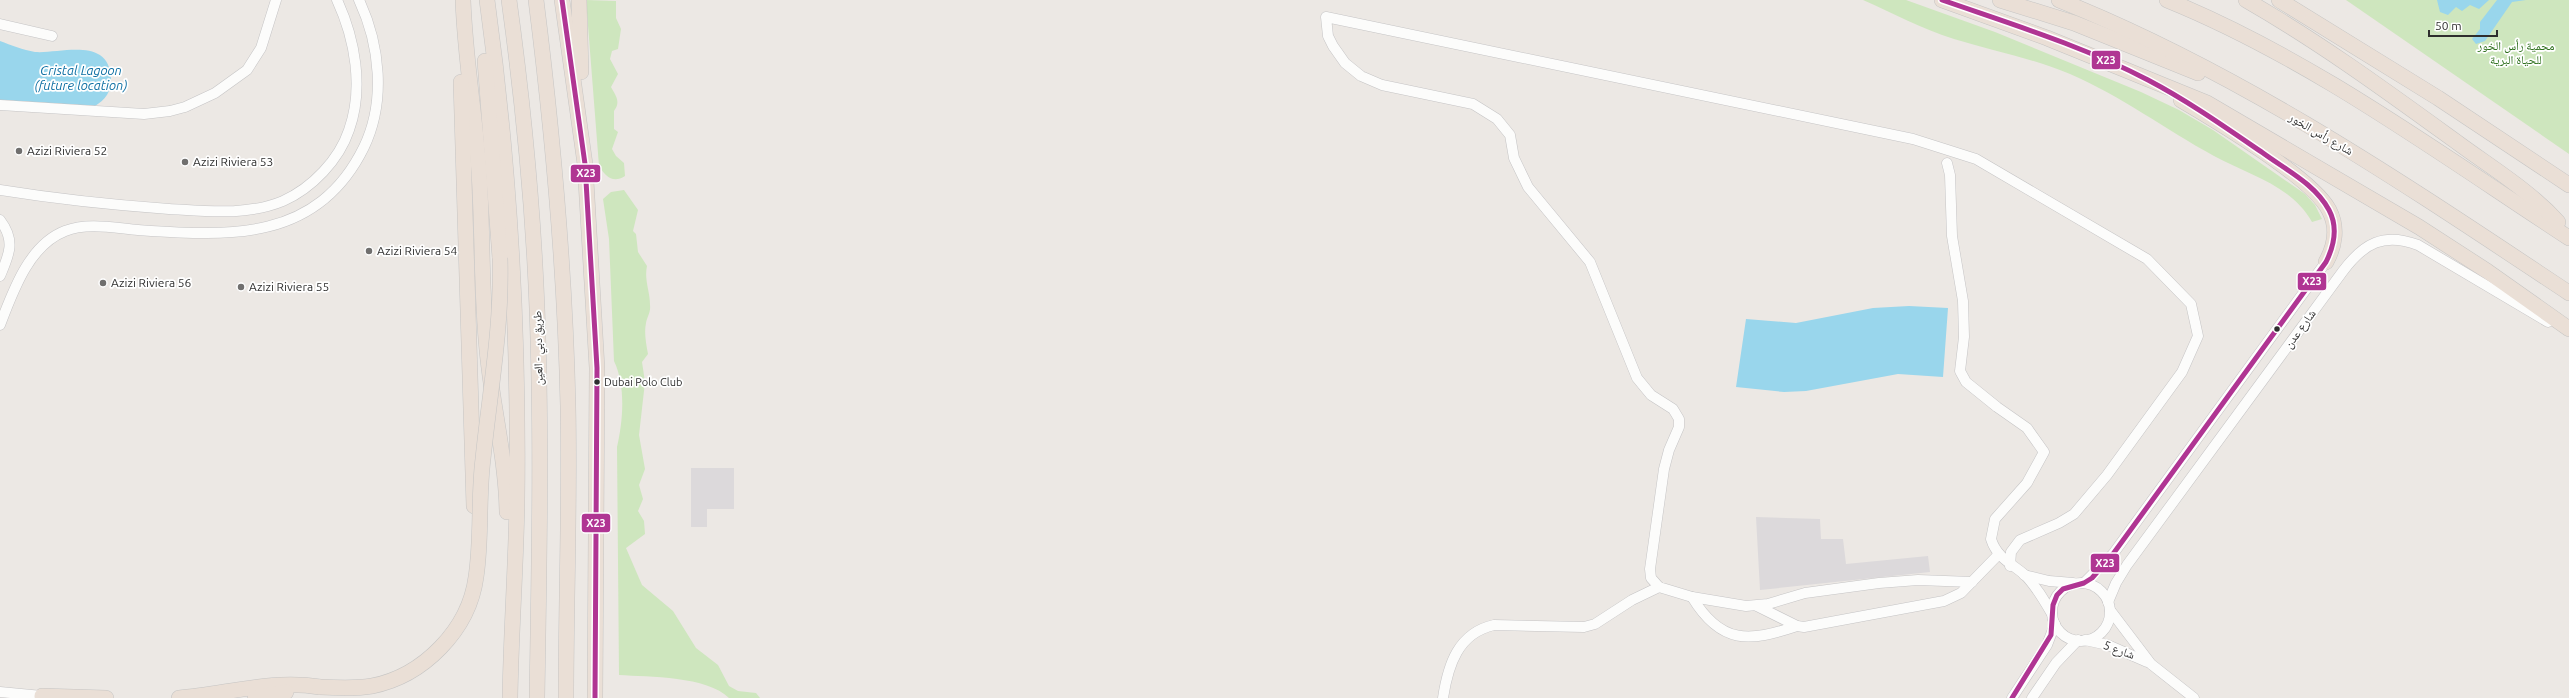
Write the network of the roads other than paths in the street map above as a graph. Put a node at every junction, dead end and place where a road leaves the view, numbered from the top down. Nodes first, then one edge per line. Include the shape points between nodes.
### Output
1 (276, 0) edge
2 (337, 0) edge
3 (359, 0) edge
4 (463, 0) edge
5 (480, 0) edge
6 (487, 0) edge
7 (509, 0) edge
8 (536, 0) edge
9 (562, 0) edge
10 (579, 0) edge
11 (1942, 0) edge
12 (2000, 0) edge
13 (2059, 0) edge
14 (2167, 0) edge
15 (2246, 0) edge
16 (2279, 0) edge
17 (0, 24) edge
18 (52, 36) dead end
19 (465, 52) junction
20 (2129, 71) junction
21 (2235, 84) junction
22 (0, 105) edge
23 (579, 109) junction
24 (1947, 163) dead end
25 (2569, 185) edge
26 (0, 190) edge
27 (0, 220) edge
28 (2569, 236) edge
29 (2326, 262) joint
30 (0, 276) edge
31 (2569, 293) edge
32 (0, 325) edge
33 (2569, 330) edge
34 (478, 550) junction
35 (1998, 554) junction
36 (2010, 566) junction
37 (2024, 575) junction
38 (513, 580) junction
39 (1972, 582) junction
40 (2080, 583) junction
41 (1659, 587) junction
42 (1692, 596) junction
43 (1757, 606) junction
44 (2109, 606) junction
45 (2053, 619) junction
46 (1797, 626) junction
47 (2081, 640) junction
48 (2151, 664) junction
49 (320, 687) junction
50 (0, 692) edge
51 (42, 696) junction
52 (23, 698) edge
53 (106, 698) edge
54 (179, 698) edge
55 (255, 698) edge
56 (510, 698) edge
57 (537, 698) edge
58 (566, 698) edge
59 (595, 698) edge
60 (1443, 698) edge
61 (2012, 698) edge
62 (2032, 698) edge
63 (2194, 698) edge

1 - 22 street via 261,48 247,70 215,93 186,107 144,114
2 - 26 street via 351,38 356,66 356,95 352,123 334,159 316,179 294,195 261,208 222,212 118,206
3 - 32 street via 368,22 375,52 378,81 375,111 360,155 333,190 299,215 245,233 169,232 97,227 66,230 48,241 33,257
4 - 19 highway
5 - 34 highway, bridge via 500,258 500,321 482,464
6 - 38 highway via 507,177 514,295 517,502
7 - 57 highway, طريق دبي - العين via 528,157 537,308
8 - 58 highway via 557,196 568,407
9 - 23 highway
10 - 23 highway
11 - 20 highway
12 - 21 highway via 2074,23 2193,72
13 - 21 highway, شارع رأس الخور via 2148,39
14 - 28 highway via 2235,31 2323,80
15 - 28 highway via 2288,24 2368,78 2535,201
16 - 25 highway via 2431,93
17 - 18 street
19 - 34 highway, bridge via 461,77 474,527
19 - 38 highway via 470,76 479,172 487,352 505,468
20 - 29 highway via 2208,117 2317,193 2329,210 2334,226 2333,246
20 - 33 highway via 2207,103 2284,146 2419,227 2487,271
21 - 31 highway, شارع رأس الخور via 2384,172
23 - 59 highway via 589,207 597,368
24 - 35 street via 1950,175 1952,236 1962,301 1964,337 1960,371 1972,387 2027,428 2044,452 2027,483 1995,519 1991,539
27 - 30 street via 6,229 10,255
29 - 40 street, شارع عدن via 2113,554
33 - 44 street, شارع عدن via 2540,317 2418,245 2390,239 2366,246 2343,270 2127,565
34 - 49 highway, bridge via 476,578 467,608 450,636 430,658 406,674 383,683 359,688
35 - 36 street
35 - 39 street
36 - 37 street
36 - 41 street via 2011,552 2020,540 2074,514 2182,372 2198,336 2191,304 2147,259 1976,159 1913,139 1326,17 1332,46 1345,63 1361,76 1382,85 1473,104 1497,119 1510,135 1514,158 1528,187 1590,262 1637,378 1651,395 1673,409 1679,419 1679,427 1664,469 1650,569 1651,578
37 - 40 street via 2049,581
37 - 45 street via 2041,596
38 - 56 highway
39 - 43 street via 1918,580 1879,583 1805,593
39 - 46 street via 1961,593 1944,601 1826,624
40 - 44 street via 2094,586 2103,593
40 - 45 street via 2066,587 2058,594 2053,604
41 - 42 street
41 - 60 street via 1632,600 1595,624 1584,627 1494,625 1481,628 1472,633 1458,649
42 - 43 street via 1731,605
42 - 46 street via 1714,624 1733,636 1748,638
43 - 46 street
44 - 47 street via 2109,619 2103,630 2093,638
44 - 48 street, شارع 5
45 - 47 street via 2068,638
45 - 61 street via 2047,645
47 - 48 street, شارع 5 via 2115,648
47 - 62 street via 2056,664
48 - 63 street, شارع 5
49 - 54 highway via 293,684 260,685
49 - 55 highway
50 - 51 street
51 - 52 street
51 - 53 highway

